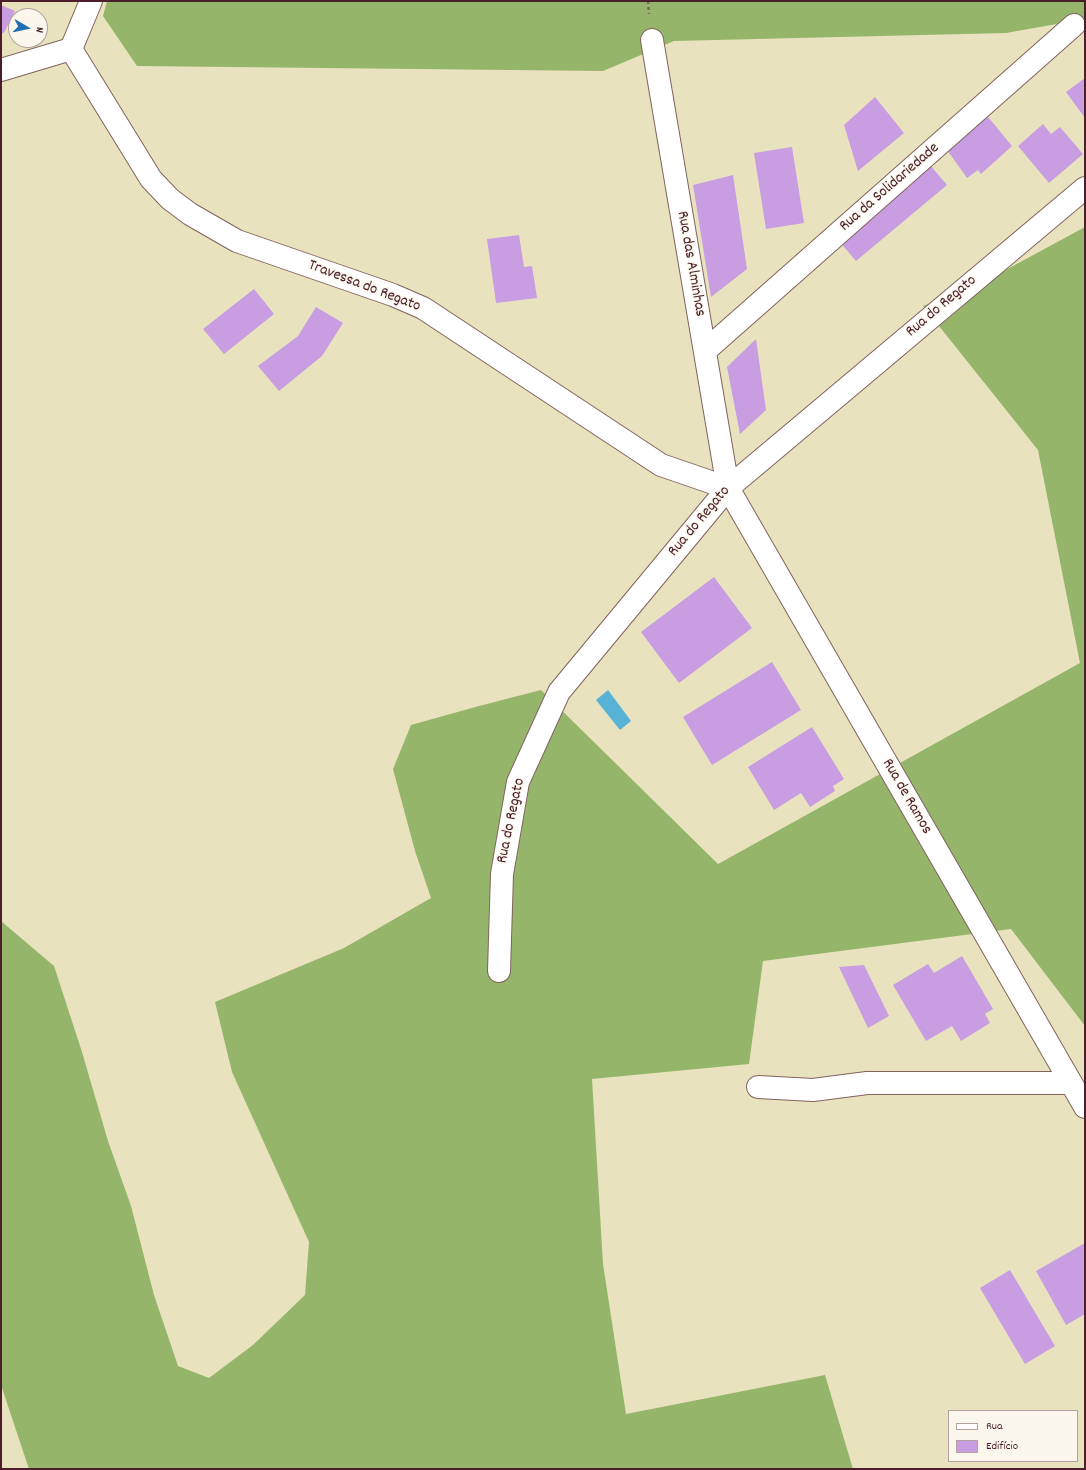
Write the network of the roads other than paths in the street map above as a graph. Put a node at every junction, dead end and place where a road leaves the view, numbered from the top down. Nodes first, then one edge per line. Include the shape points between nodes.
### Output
1 (91, 1) edge
2 (1074, 25) dead end
3 (652, 40) dead end
4 (71, 49) junction
5 (1, 70) edge
6 (1085, 188) edge
7 (704, 351) junction
8 (728, 488) junction
9 (498, 970) dead end
10 (1071, 1083) junction
11 (758, 1087) dead end
12 (1085, 1107) edge

1 - 4 street
2 - 7 street, Rua da Solidariedade
3 - 7 street, Rua das Alminhas
4 - 5 street
4 - 8 street, Travessa do Regato via 151,179 190,214 237,241 393,295 423,308 660,465
6 - 8 street, Rua do Regato
7 - 8 street, Rua das Alminhas
8 - 9 street, Rua do Regato via 559,692 518,782 502,874
8 - 10 street, Rua de Ramos
10 - 11 street via 867,1082 812,1090
10 - 12 street, Rua de Ramos

